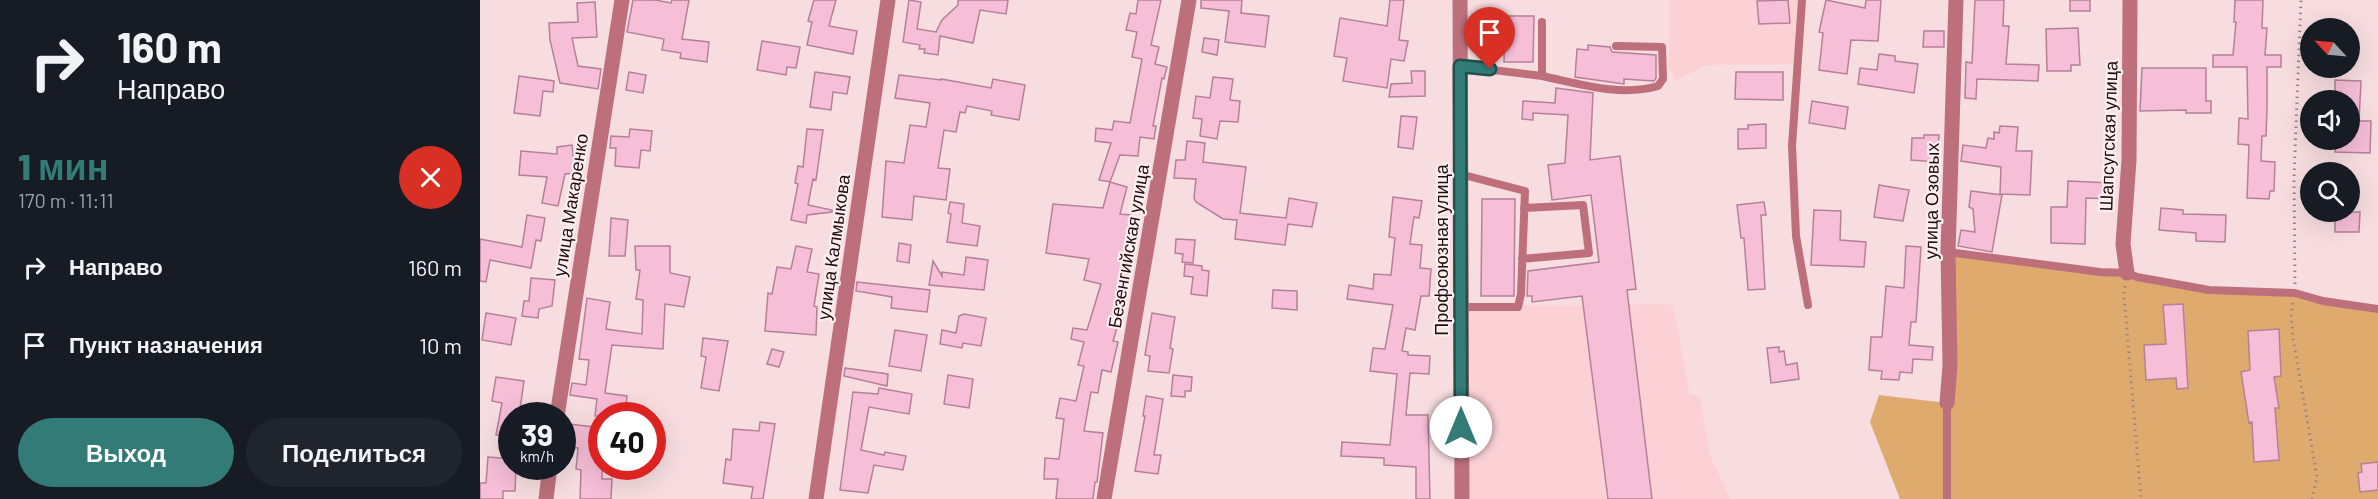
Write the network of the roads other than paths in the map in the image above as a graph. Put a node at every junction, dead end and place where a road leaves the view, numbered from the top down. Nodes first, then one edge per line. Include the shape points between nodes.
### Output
1 (622, 0) edge
2 (888, 0) edge
3 (1189, 0) edge
4 (1460, 0) edge
5 (1802, 0) edge
6 (1956, 0) edge
7 (2130, 0) edge
8 (1542, 22) dead end
9 (1616, 46) dead end
10 (1460, 66) junction
11 (1542, 76) junction
12 (1460, 174) junction
13 (1524, 208) junction
14 (1948, 252) junction
15 (1522, 259) junction
16 (2127, 273) junction
17 (1808, 305) dead end
18 (1461, 307) junction
19 (2378, 309) edge
20 (559, 402) edge
21 (1947, 403) joint
22 (548, 480) edge
23 (546, 499) edge
24 (816, 499) edge
25 (1104, 499) edge
26 (1462, 499) edge
27 (1947, 499) edge

1 - 20 street, улица Макаренко
2 - 24 street, улица Калмыкова
3 - 25 street, Безенгийская улица
4 - 10 street, Профсоюзная улица
5 - 17 lane via 1792,146 1796,236
6 - 14 street, улица Озовых
7 - 16 street, Шапсугская улица via 2129,160 2123,244
8 - 11 lane
9 - 11 lane via 1662,47 1663,79 1658,86 1623,92
10 - 11 lane
10 - 12 street, Профсоюзная улица
12 - 13 lane via 1525,190
12 - 18 street, Профсоюзная улица
13 - 15 lane
13 - 15 lane via 1583,205 1589,254
14 - 16 lane
14 - 21 street, улица Озовых
15 - 18 lane via 1518,307
16 - 19 lane via 2209,290 2295,292 2323,301
18 - 26 street, Профсоюзная улица
21 - 27 lane
22 - 23 street

